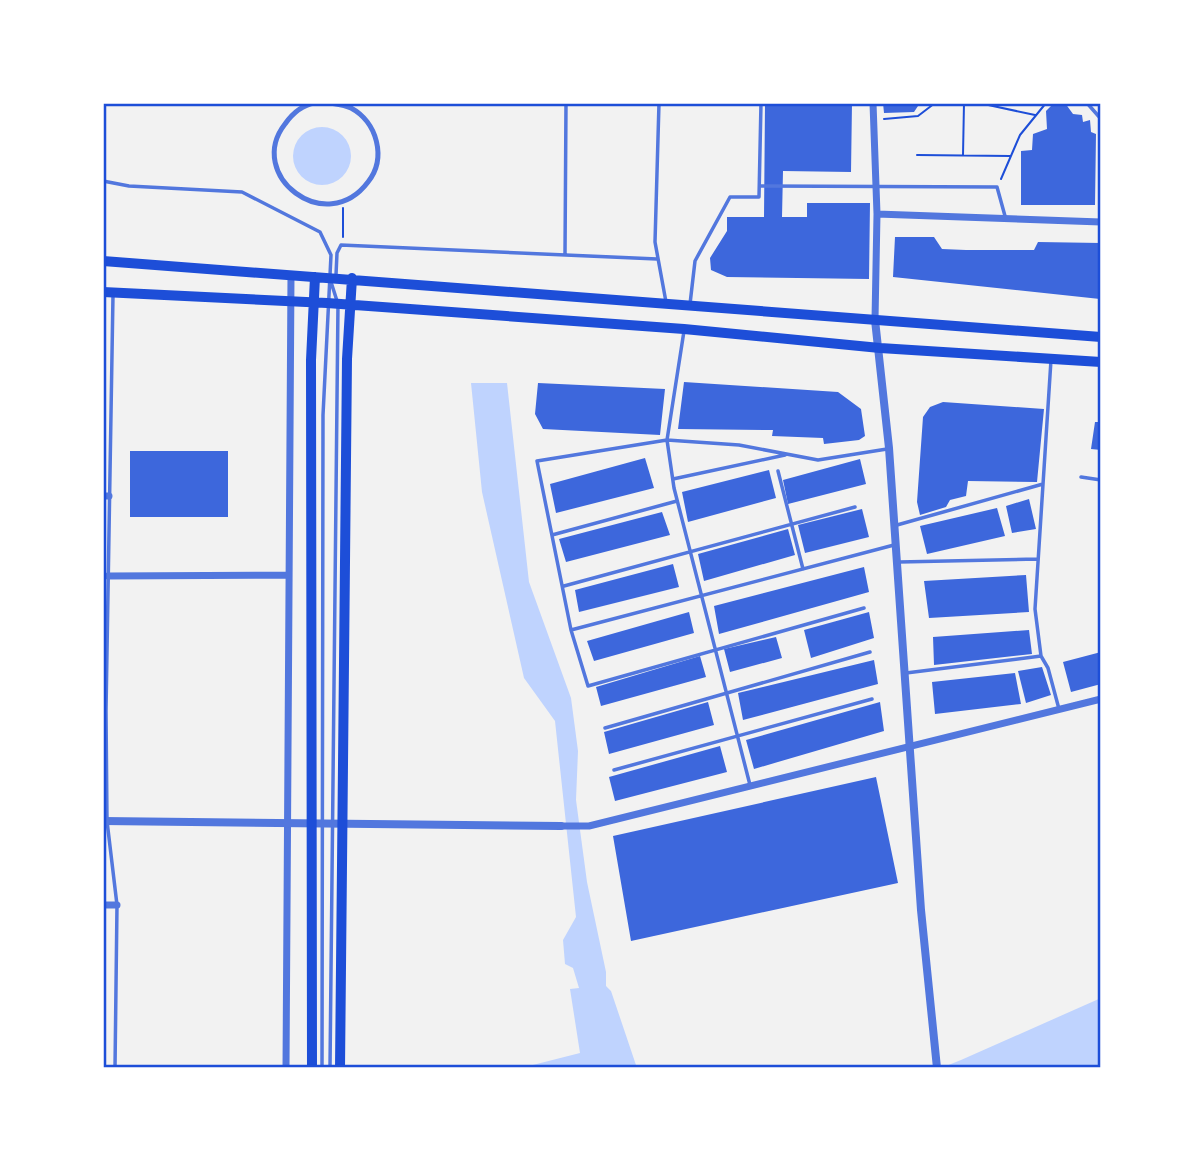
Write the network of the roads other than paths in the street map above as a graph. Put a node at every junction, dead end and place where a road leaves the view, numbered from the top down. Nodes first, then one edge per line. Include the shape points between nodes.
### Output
1 (315, 103) edge
2 (330, 103) edge
3 (566, 103) edge
4 (659, 103) edge
5 (761, 103) edge
6 (873, 103) edge
7 (1087, 103) edge
8 (1101, 119) edge
9 (103, 181) edge
10 (760, 186) junction
11 (876, 187) junction
12 (877, 214) junction
13 (1005, 219) junction
14 (1101, 222) edge
15 (565, 254) junction
16 (657, 259) junction
17 (103, 261) edge
18 (291, 275) junction
19 (315, 277) junction
20 (333, 277) junction
21 (352, 278) junction
22 (108, 293) edge
23 (290, 302) junction
24 (314, 303) junction
25 (333, 304) junction
26 (666, 304) junction
27 (351, 305) junction
28 (690, 306) junction
29 (875, 320) junction
30 (684, 329) junction
31 (1101, 337) edge
32 (880, 348) junction
33 (1051, 360) junction
34 (1101, 362) edge
35 (667, 440) junction
36 (889, 448) junction
37 (787, 454) junction
38 (778, 471) dead end
39 (1081, 477) dead end
40 (673, 479) junction
41 (1101, 480) edge
42 (1043, 484) junction
43 (106, 496) edge
44 (677, 500) junction
45 (855, 507) dead end
46 (790, 524) junction
47 (894, 526) junction
48 (552, 535) junction
49 (895, 545) junction
50 (689, 551) junction
51 (1037, 559) junction
52 (897, 562) junction
53 (803, 569) junction
54 (288, 575) junction
55 (108, 576) junction
56 (564, 586) junction
57 (700, 596) junction
58 (864, 608) dead end
59 (571, 630) junction
60 (714, 649) junction
61 (870, 652) dead end
62 (1041, 656) junction
63 (906, 673) junction
64 (726, 693) junction
65 (872, 699) dead end
66 (1101, 699) edge
67 (1059, 710) junction
68 (105, 711) edge
69 (605, 728) dead end
70 (737, 737) junction
71 (911, 747) junction
72 (614, 770) dead end
73 (750, 787) junction
74 (105, 821) edge
75 (286, 825) junction
76 (328, 825) junction
77 (561, 826) joint
78 (103, 905) edge
79 (117, 905) junction
80 (115, 1068) edge
81 (286, 1068) edge
82 (312, 1068) edge
83 (322, 1068) edge
84 (330, 1068) edge
85 (340, 1068) edge
86 (937, 1068) edge

1 - 2 street via 292,114 280,130 274,150 277,170 287,187 303,199 323,205 343,202 361,192 373,176 378,157 376,136 366,119 349,107
3 - 15 lane
4 - 16 lane
5 - 10 lane
6 - 11 street
7 - 8 lane
9 - 20 lane via 242,192 320,232 331,255
10 - 11 lane
10 - 28 lane via 759,197 730,197 695,261
11 - 12 street
11 - 13 lane via 997,187
12 - 13 street
12 - 29 street
13 - 14 street
15 - 16 lane
15 - 20 lane via 341,245
16 - 26 lane
17 - 18 main road
18 - 19 main road
18 - 23 street
19 - 20 main road
19 - 24 main road
20 - 21 main road
20 - 25 lane
20 - 25 lane
21 - 26 main road
21 - 27 main road
22 - 23 main road
22 - 43 lane
23 - 24 main road
23 - 54 street
24 - 25 main road
24 - 76 main road via 311,360
25 - 27 main road
25 - 76 lane
25 - 76 lane via 323,429
26 - 28 main road
27 - 30 main road
27 - 76 main road
28 - 29 main road
29 - 31 main road
29 - 32 street
30 - 32 main road
30 - 35 lane
32 - 33 main road
32 - 36 street
33 - 34 main road
33 - 42 lane
35 - 37 lane
35 - 40 lane
35 - 48 lane via 537,461
36 - 37 lane via 818,460
36 - 47 street
37 - 40 lane
38 - 46 lane
39 - 41 lane
40 - 44 lane
42 - 47 lane
42 - 51 lane
43 - 55 lane
44 - 48 lane
44 - 50 lane
45 - 46 lane
46 - 50 lane
46 - 53 lane
47 - 49 street
48 - 56 lane
49 - 52 street
49 - 53 lane
50 - 56 lane
50 - 57 lane
51 - 52 lane
51 - 62 lane via 1035,609
52 - 63 street
53 - 57 lane
54 - 55 street
54 - 75 street
55 - 68 lane
56 - 59 lane
57 - 59 lane
57 - 60 lane
58 - 60 lane
59 - 60 lane via 588,686
60 - 64 lane
61 - 64 lane
62 - 63 lane
62 - 67 lane
63 - 71 street
64 - 69 lane
64 - 70 lane
65 - 70 lane
66 - 67 street
67 - 71 street
68 - 74 lane
70 - 72 lane
70 - 73 lane
71 - 73 street
71 - 86 street
73 - 77 street via 589,826
74 - 75 street
74 - 79 lane
75 - 76 street
75 - 81 street
76 - 77 street
76 - 82 main road
76 - 83 lane
76 - 84 lane
76 - 85 main road
78 - 79 street
79 - 80 lane

